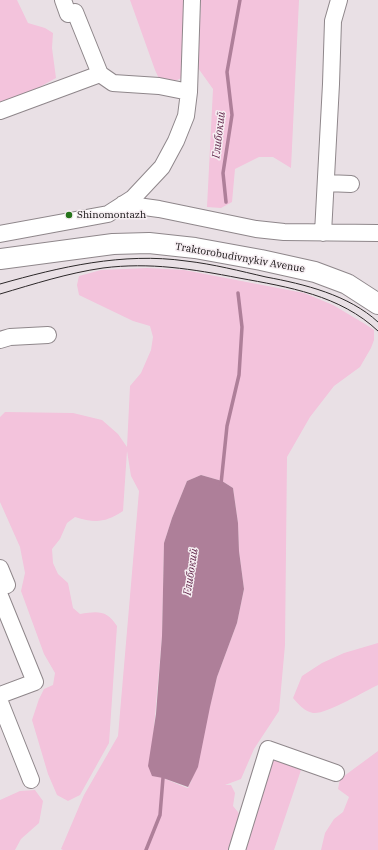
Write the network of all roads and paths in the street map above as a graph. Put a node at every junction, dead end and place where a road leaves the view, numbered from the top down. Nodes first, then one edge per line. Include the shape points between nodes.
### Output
1 (63, 0) edge
2 (192, 0) edge
3 (339, 0) edge
4 (100, 74) junction
5 (189, 92) junction
6 (0, 111) edge
7 (326, 183) junction
8 (351, 184) dead end
9 (123, 204) junction
10 (323, 233) junction
11 (378, 233) edge
12 (0, 234) edge
13 (0, 259) edge
14 (378, 304) edge
15 (48, 335) dead end
16 (0, 340) edge
17 (0, 568) edge
18 (0, 587) edge
19 (0, 596) edge
20 (0, 695) edge
21 (0, 702) edge
22 (336, 773) dead end
23 (31, 780) dead end
24 (237, 850) edge

1 - 4 street via 68,14 75,12
2 - 5 street
3 - 7 street via 333,21
4 - 5 street via 113,83 159,86
4 - 6 street
5 - 9 street via 186,116 176,142 162,167 133,198
7 - 8 street
7 - 10 street
9 - 10 street via 256,229
9 - 12 street via 108,214
10 - 11 street
13 - 14 main road, Traktorobudivnykiv Avenue via 113,244 195,248 299,268 330,277 347,284
15 - 16 street
17 - 18 street via 7,585
19 - 20 street via 35,682
21 - 23 street
22 - 24 street via 268,749

